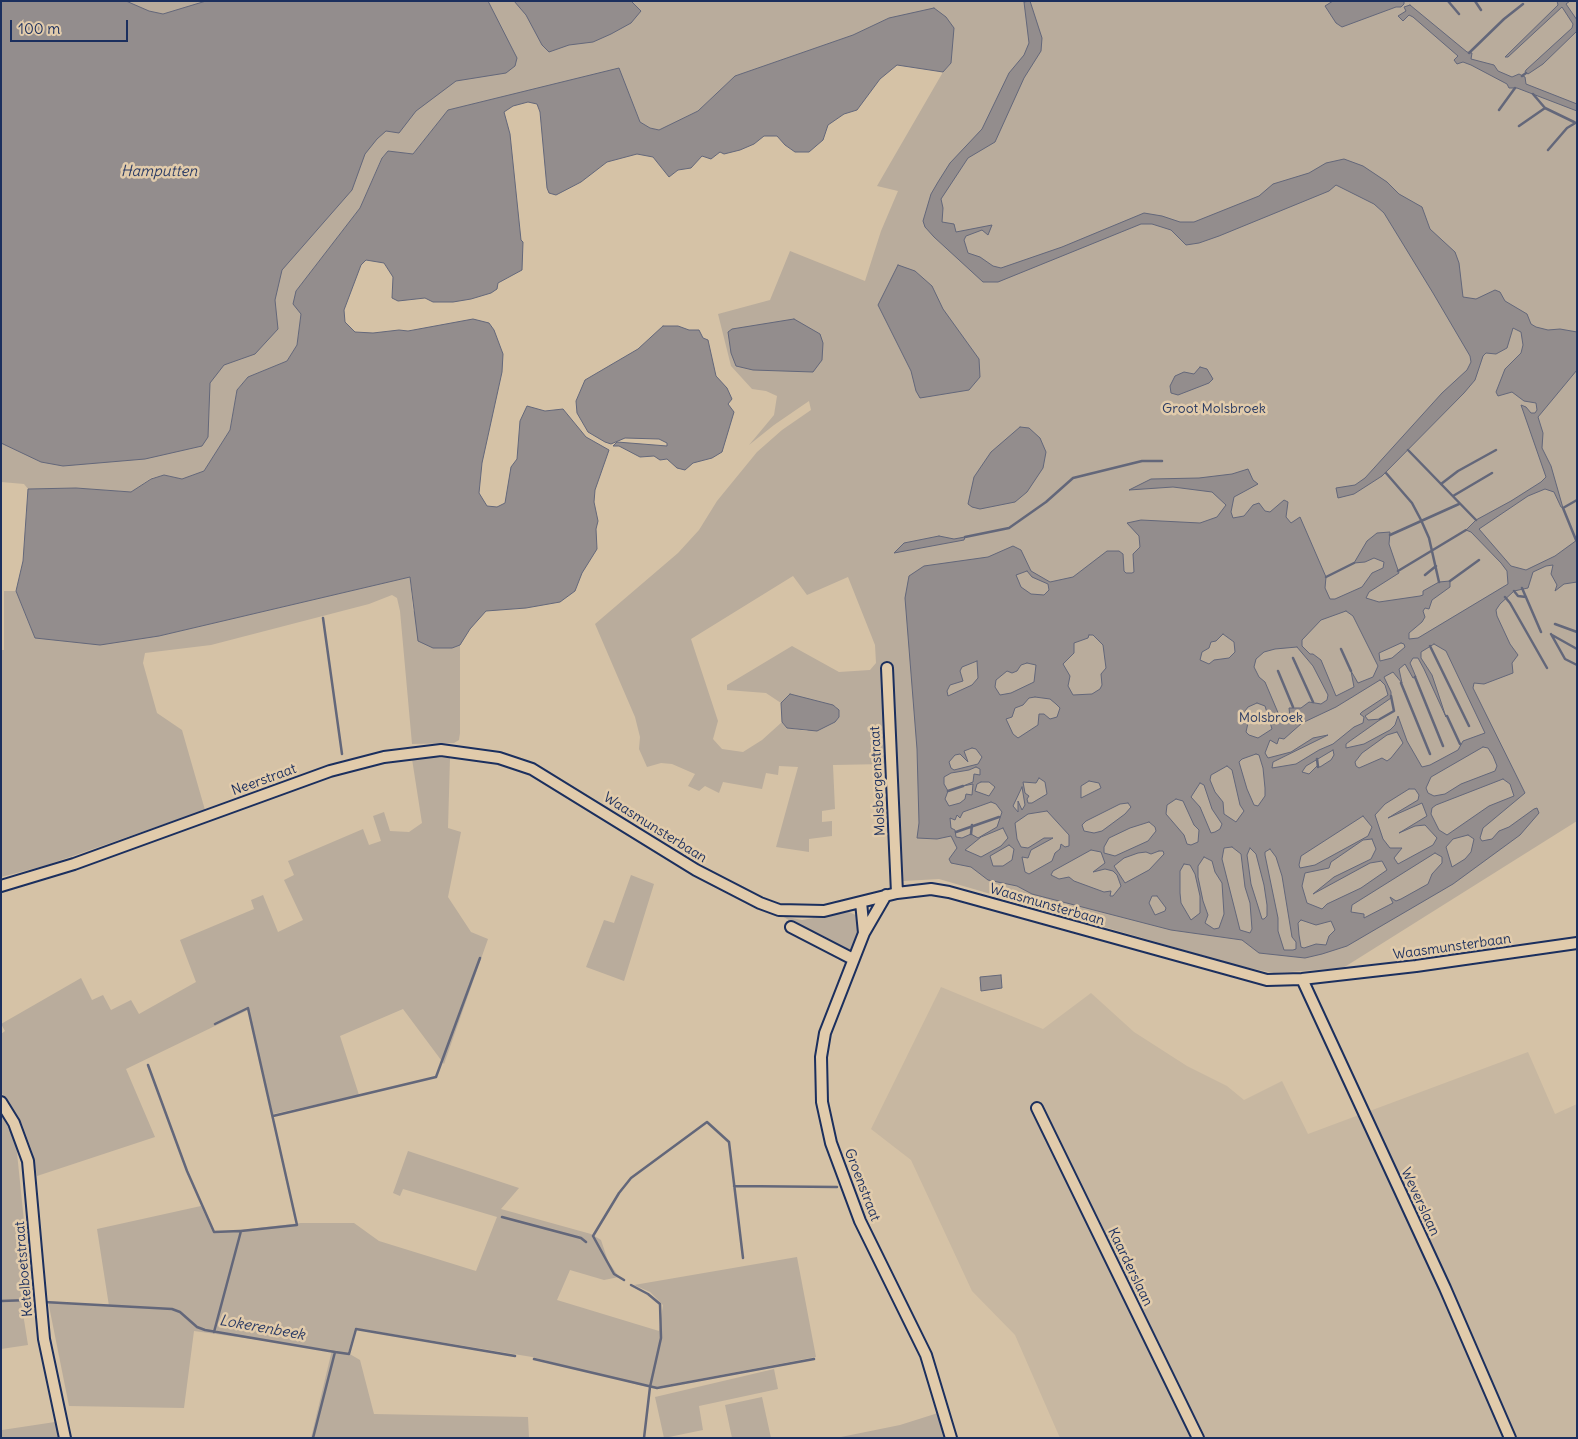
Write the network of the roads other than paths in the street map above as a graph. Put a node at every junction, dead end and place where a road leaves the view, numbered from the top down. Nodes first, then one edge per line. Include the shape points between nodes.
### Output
1 (887, 668) dead end
2 (542, 774) joint
3 (1, 886) edge
4 (892, 894) junction
5 (861, 902) junction
6 (791, 927) dead end
7 (864, 934) junction
8 (1577, 943) edge
9 (853, 959) junction
10 (1302, 979) junction
11 (1, 1102) edge
12 (1037, 1108) dead end
13 (1506, 1437) edge
14 (65, 1438) edge
15 (951, 1438) edge
16 (1198, 1438) edge

1 - 4 street, Molsbergenstraat
2 - 3 street, Neerstraat via 499,758 460,751 411,752 384,757 330,771 74,864
2 - 5 street, Waasmunsterbaan via 696,870 760,903 779,910 802,912 824,911
4 - 5 street, Waasmunsterbaan
4 - 7 street, Groenstraat
4 - 10 street, Waasmunsterbaan via 931,889 950,892 1251,977
5 - 7 street, Groenstraat
6 - 9 street
7 - 9 street, Groenstraat
8 - 10 street, Waasmunsterbaan
9 - 15 street, Groenstraat via 825,1033 821,1057 822,1102 831,1143 860,1221 926,1355
10 - 13 street, Weverslaan via 1445,1288
11 - 14 street, Ketelboetstraat via 14,1123 28,1161 44,1339
12 - 16 street, Kaarderslaan

